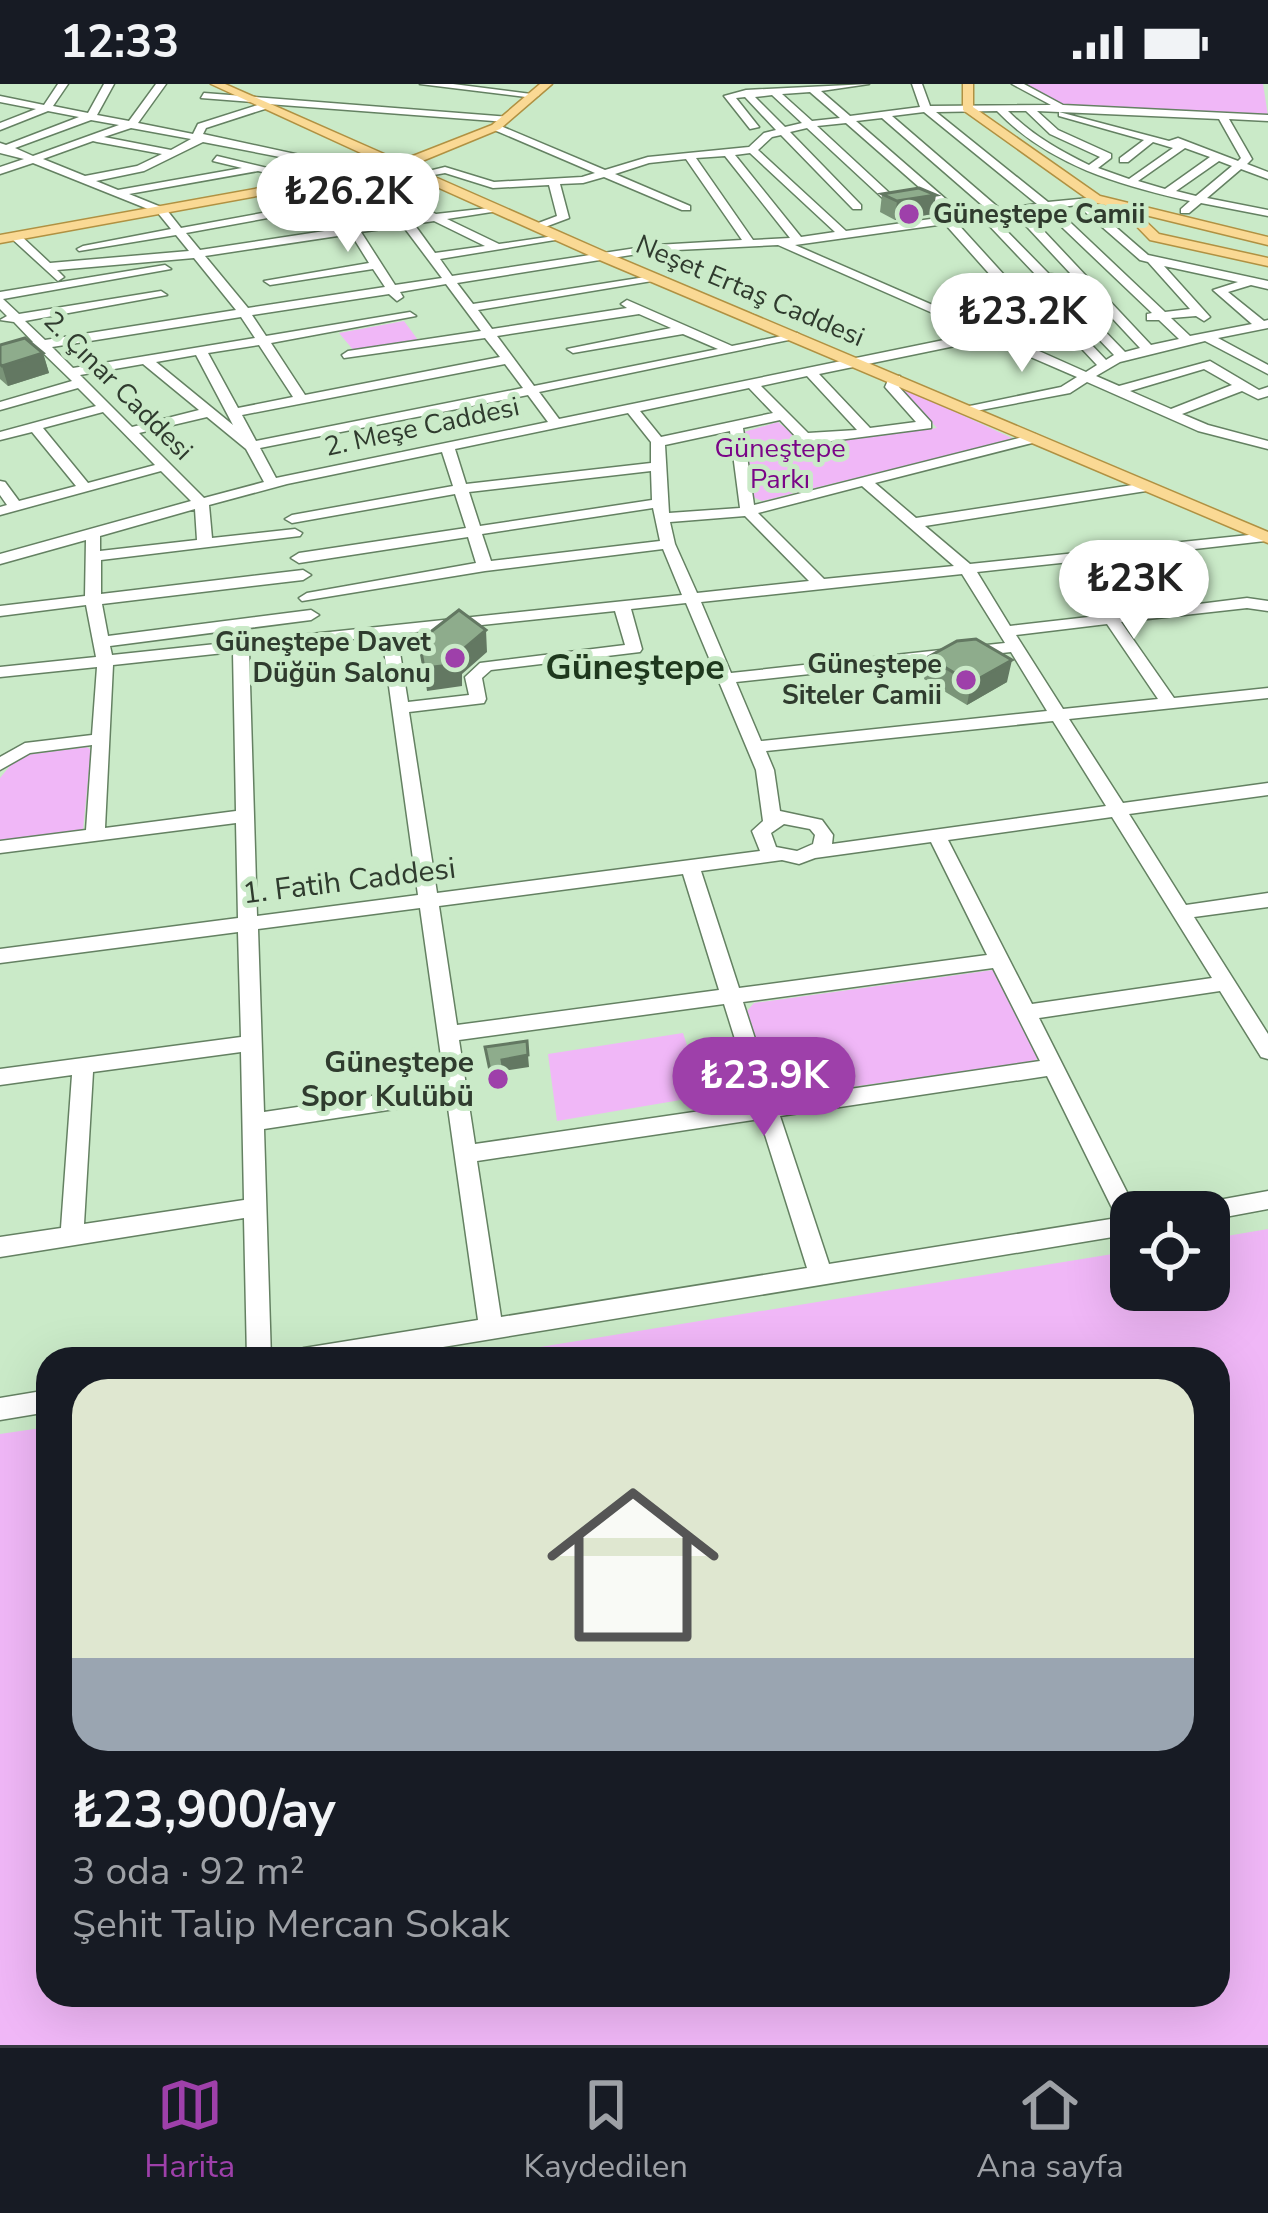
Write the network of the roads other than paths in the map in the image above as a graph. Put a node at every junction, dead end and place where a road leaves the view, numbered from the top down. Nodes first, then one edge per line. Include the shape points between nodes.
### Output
1 (63, 84) edge
2 (110, 84) edge
3 (161, 84) edge
4 (425, 84) edge
5 (547, 84) edge
6 (728, 84) edge
7 (864, 84) edge
8 (916, 84) edge
9 (968, 84) edge
10 (846, 86) edge
11 (12, 87) edge
12 (812, 88) junction
13 (492, 91) junction
14 (773, 91) junction
15 (207, 93) edge
16 (250, 93) edge
17 (276, 93) dead end
18 (744, 93) junction
19 (1006, 94) edge
20 (535, 95) junction
21 (889, 98) dead end
22 (1, 100) edge
23 (265, 106) junction
24 (1027, 107) junction
25 (47, 108) junction
26 (967, 108) junction
27 (1064, 108) junction
28 (926, 110) junction
29 (902, 111) junction
30 (456, 114) junction
31 (876, 114) junction
32 (92, 116) junction
33 (842, 118) junction
34 (1266, 118) edge
35 (1224, 119) junction
36 (216, 121) junction
37 (1158, 122) junction
38 (502, 123) junction
39 (132, 124) junction
40 (806, 125) junction
41 (0, 127) edge
42 (754, 127) dead end
43 (778, 131) junction
44 (1054, 132) junction
45 (202, 133) junction
46 (1268, 133) edge
47 (1032, 136) junction
48 (96, 138) junction
49 (1203, 139) dead end
50 (1008, 140) junction
51 (1151, 140) junction
52 (246, 144) junction
53 (77, 145) junction
54 (1180, 146) junction
55 (2, 148) edge
56 (752, 150) junction
57 (285, 151) junction
58 (728, 152) junction
59 (98, 153) dead end
60 (173, 153) junction
61 (689, 156) junction
62 (1213, 157) junction
63 (217, 159) junction
64 (36, 160) junction
65 (648, 160) junction
66 (1124, 160) dead end
67 (119, 161) dead end
68 (399, 166) junction
69 (1244, 166) junction
70 (258, 168) junction
71 (140, 169) junction
72 (1090, 169) junction
73 (0, 171) edge
74 (373, 172) junction
75 (603, 174) junction
76 (1108, 174) junction
77 (417, 175) junction
78 (825, 176) junction
79 (1268, 176) edge
80 (86, 179) junction
81 (786, 180) junction
82 (317, 181) junction
83 (1132, 181) junction
84 (554, 182) junction
85 (170, 183) junction
86 (436, 184) junction
87 (754, 184) junction
88 (276, 188) junction
89 (711, 189) junction
90 (1168, 190) junction
91 (120, 192) junction
92 (671, 193) junction
93 (385, 194) junction
94 (653, 195) junction
95 (935, 197) junction
96 (1253, 197) dead end
97 (1196, 198) junction
98 (1096, 200) junction
99 (893, 202) junction
100 (1080, 202) junction
101 (1047, 207) junction
102 (1124, 207) junction
103 (1238, 207) junction
104 (686, 208) dead end
105 (850, 208) junction
106 (494, 209) junction
107 (1157, 210) junction
108 (162, 211) junction
109 (1019, 211) junction
110 (1185, 211) junction
111 (819, 212) junction
112 (1268, 213) edge
113 (290, 214) junction
114 (992, 215) junction
115 (434, 218) junction
116 (956, 220) junction
117 (406, 223) junction
118 (1268, 223) edge
119 (537, 227) junction
120 (354, 230) junction
121 (177, 232) junction
122 (868, 233) junction
123 (845, 236) junction
124 (7, 237) edge
125 (1155, 237) junction
126 (305, 238) junction
127 (561, 238) junction
128 (798, 241) junction
129 (1268, 241) edge
130 (778, 242) junction
131 (749, 244) junction
132 (497, 248) junction
133 (367, 252) junction
134 (433, 257) junction
135 (607, 258) junction
136 (154, 259) junction
137 (200, 259) junction
138 (1153, 260) junction
139 (43, 262) junction
140 (1268, 262) edge
141 (376, 265) junction
142 (1112, 268) junction
143 (144, 272) junction
144 (998, 275) junction
145 (1083, 275) junction
146 (1048, 278) junction
147 (658, 279) junction
148 (1023, 279) junction
149 (451, 282) junction
150 (1263, 284) edge
151 (66, 285) junction
152 (594, 289) junction
153 (393, 290) junction
154 (161, 295) junction
155 (0, 299) edge
156 (470, 308) junction
157 (640, 310) junction
158 (1052, 310) junction
159 (244, 312) junction
160 (1198, 313) junction
161 (410, 316) junction
162 (1085, 316) junction
163 (1158, 316) junction
164 (16, 318) junction
165 (1121, 319) junction
166 (0, 322) edge
167 (183, 322) junction
168 (556, 323) junction
169 (1264, 325) edge
170 (329, 329) junction
171 (685, 330) junction
172 (1220, 332) junction
173 (489, 333) junction
174 (995, 334) junction
175 (1203, 335) junction
176 (797, 337) junction
177 (264, 340) junction
178 (1183, 340) junction
179 (42, 343) junction
180 (427, 343) junction
181 (573, 349) junction
182 (1148, 349) junction
183 (730, 350) junction
184 (0, 351) edge
185 (200, 351) junction
186 (1232, 351) junction
187 (347, 356) junction
188 (1123, 357) junction
189 (508, 359) junction
190 (146, 360) junction
191 (857, 362) junction
192 (667, 363) junction
193 (1104, 365) junction
194 (1268, 370) edge
195 (809, 372) junction
196 (1089, 374) junction
197 (78, 377) junction
198 (592, 378) junction
199 (895, 379) junction
200 (1157, 379) junction
201 (391, 381) junction
202 (752, 384) junction
203 (368, 386) junction
204 (1243, 386) junction
205 (1123, 389) junction
206 (531, 390) junction
207 (1263, 393) edge
208 (698, 394) junction
209 (301, 399) junction
210 (1203, 401) junction
211 (107, 406) junction
212 (631, 409) junction
213 (970, 410) junction
214 (209, 412) junction
215 (233, 413) junction
216 (416, 413) junction
217 (1172, 413) junction
218 (783, 415) junction
219 (1, 416) edge
220 (385, 419) junction
221 (556, 424) junction
222 (736, 425) junction
223 (35, 427) junction
224 (131, 431) junction
225 (867, 433) junction
226 (7, 434) edge
227 (1035, 438) junction
228 (658, 442) junction
229 (1268, 445) edge
230 (251, 446) junction
231 (447, 446) junction
232 (410, 453) junction
233 (165, 466) junction
234 (658, 466) junction
235 (278, 482) junction
236 (865, 482) junction
237 (0, 485) edge
238 (1146, 487) junction
239 (85, 488) junction
240 (460, 489) junction
241 (202, 504) junction
242 (8, 508) edge
243 (660, 510) junction
244 (748, 512) junction
245 (913, 523) junction
246 (293, 526) junction
247 (472, 529) junction
248 (93, 533) junction
249 (1266, 537) edge
250 (205, 543) junction
251 (668, 544) junction
252 (1140, 550) junction
253 (93, 556) junction
254 (0, 559) edge
255 (485, 566) junction
256 (301, 567) junction
257 (968, 569) junction
258 (821, 585) junction
259 (93, 599) junction
260 (694, 599) junction
261 (309, 606) junction
262 (1268, 606) edge
263 (622, 607) junction
264 (0, 610) edge
265 (1187, 610) junction
266 (1111, 619) junction
267 (389, 631) junction
268 (315, 639) junction
269 (1011, 639) junction
270 (101, 642) junction
271 (241, 647) junction
272 (105, 661) junction
273 (0, 672) edge
274 (728, 678) junction
275 (1261, 694) edge
276 (1170, 704) junction
277 (400, 708) junction
278 (1058, 713) junction
279 (1268, 715) edge
280 (100, 739) junction
281 (756, 747) junction
282 (0, 765) edge
283 (765, 770) junction
284 (1268, 789) edge
285 (1119, 812) junction
286 (245, 816) junction
287 (802, 818) junction
288 (772, 820) junction
289 (821, 829) junction
290 (95, 835) junction
291 (938, 836) junction
292 (760, 838) junction
293 (886, 841) junction
294 (0, 847) edge
295 (817, 852) junction
296 (778, 855) junction
297 (698, 866) junction
298 (1268, 899) edge
299 (428, 902) junction
300 (1181, 912) junction
301 (248, 925) junction
302 (0, 956) edge
303 (1002, 960) junction
304 (1226, 983) junction
305 (730, 997) junction
306 (1028, 1012) junction
307 (448, 1034) junction
308 (251, 1042) junction
309 (1268, 1051) edge
310 (83, 1065) junction
311 (1054, 1066) junction
312 (0, 1076) edge
313 (457, 1091) junction
314 (766, 1109) junction
315 (253, 1122) junction
316 (466, 1154) junction
317 (1115, 1191) edge
318 (1268, 1200) edge
319 (256, 1207) junction
320 (1230, 1207) edge
321 (1110, 1227) edge
322 (72, 1236) junction
323 (0, 1247) edge
324 (820, 1276) junction
325 (491, 1330) junction
326 (260, 1347) edge
327 (381, 1347) edge
328 (36, 1403) edge
329 (0, 1408) edge

1 - 25 street
2 - 32 street
3 - 39 street
4 - 13 street
5 - 20 main road
6 - 18 street
7 - 10 street
8 - 28 street
9 - 26 main road
10 - 12 street
10 - 31 street
11 - 22 street
12 - 14 street
12 - 33 street
13 - 20 street
13 - 30 street
14 - 18 street
14 - 40 street
15 - 16 main road, Neşet Ertaş Caddesi
15 - 16 street
15 - 45 street via 195,123
16 - 17 street
16 - 23 main road, Neşet Ertaş Caddesi
16 - 30 street
18 - 42 street via 728,96
18 - 43 street
19 - 24 street
19 - 26 street
19 - 27 street
19 - 47 street
20 - 38 main road
21 - 29 street
22 - 25 street
23 - 36 street
23 - 68 main road, Neşet Ertaş Caddesi
24 - 27 street
24 - 44 street
25 - 32 street
25 - 41 street
26 - 28 street
26 - 50 main road
27 - 35 street
27 - 37 street
27 - 51 street via 1061,116 1073,121
28 - 29 street
28 - 101 street
29 - 31 street
30 - 38 street
31 - 33 street
31 - 114 street
32 - 39 street
32 - 55 street
33 - 40 street
33 - 95 street
34 - 35 street
34 - 46 street
35 - 37 street
35 - 69 street
36 - 45 street
36 - 57 street
37 - 54 street
38 - 68 main road
38 - 75 street
39 - 45 street
39 - 48 street
40 - 43 street
40 - 99 street
43 - 56 street
43 - 78 street
44 - 47 street
44 - 72 street via 1107,156
45 - 52 street
45 - 60 street
47 - 50 street
47 - 72 street
48 - 53 street
48 - 60 street
49 - 62 street
50 - 98 main road
51 - 54 street
51 - 66 street
52 - 57 street
52 - 63 street
53 - 59 street
53 - 64 street
54 - 62 street
54 - 83 street
55 - 64 street
56 - 58 street
56 - 81 street
57 - 74 street
58 - 61 street
58 - 87 street
60 - 71 street
61 - 65 street
61 - 89 street
62 - 69 street
62 - 90 street
63 - 70 street
63 - 85 street
64 - 73 street
64 - 80 street
65 - 75 street
65 - 92 street
67 - 71 street
68 - 74 main road
68 - 77 main road, Neşet Ertaş Caddesi
69 - 79 street
69 - 97 street
70 - 82 street
70 - 85 street
71 - 80 street
72 - 76 street
74 - 82 main road
75 - 84 street
75 - 94 street
76 - 83 street
76 - 107 street via 1172,201
77 - 84 street via 445,170 493,185
77 - 86 main road, Neşet Ertaş Caddesi
78 - 81 street
78 - 105 street
80 - 91 street
81 - 87 street
81 - 111 street
82 - 88 main road
83 - 90 street
84 - 119 street via 563,218
85 - 91 street
86 - 93 street
86 - 106 main road, Neşet Ertaş Caddesi
87 - 128 street
88 - 108 main road
88 - 113 street
89 - 92 street
89 - 131 street
90 - 97 street
91 - 108 street
92 - 94 street
93 - 113 street
93 - 115 street
94 - 104 street
95 - 99 street
95 - 116 street
96 - 103 street
97 - 103 street
97 - 110 street
98 - 100 street
98 - 102 main road
99 - 105 street
100 - 101 street
100 - 138 street via 1128,250
101 - 109 street
101 - 142 street
102 - 107 main road
102 - 125 main road
103 - 112 street
105 - 111 street
105 - 122 street
106 - 115 street
106 - 119 main road, Neşet Ertaş Caddesi
107 - 110 street
107 - 129 main road
108 - 121 street
108 - 124 main road
109 - 114 street
109 - 145 street
110 - 118 street
111 - 123 street
113 - 121 street
113 - 126 street
114 - 116 street
114 - 146 street
115 - 117 street
115 - 132 street
116 - 122 street
116 - 144 street
117 - 120 street
117 - 134 street
119 - 127 main road, Neşet Ertaş Caddesi
120 - 126 street
120 - 133 street
121 - 137 street
121 - 139 street
122 - 123 street
123 - 128 street
124 - 139 street
125 - 138 street
125 - 140 main road
126 - 137 street
127 - 132 street
127 - 135 main road, Neşet Ertaş Caddesi
128 - 130 street
130 - 131 street
130 - 174 street
131 - 135 street
132 - 134 street
133 - 141 street
133 - 141 street via 267,274
134 - 149 street
135 - 147 main road, Neşet Ertaş Caddesi
135 - 149 street
136 - 137 street
136 - 139 street
136 - 143 street
137 - 143 street
137 - 159 street
138 - 142 street
138 - 150 street
138 - 160 street
139 - 151 street
141 - 153 street
142 - 145 street
142 - 163 street
143 - 151 street
143 - 154 street
144 - 148 street
144 - 174 street via 964,283 999,327
145 - 146 street
145 - 165 street
146 - 148 street
146 - 162 street
147 - 152 street
147 - 176 main road, Neşet Ertaş Caddesi
148 - 158 street
149 - 153 street
149 - 156 street
150 - 169 street via 1219,290
151 - 155 street
152 - 156 street
152 - 157 street
153 - 159 street
153 - 161 street
154 - 164 street
154 - 167 street
155 - 164 street, 2. Çınar Caddesi
156 - 173 street
157 - 168 street
157 - 171 street
158 - 162 street
158 - 193 street
159 - 167 street
159 - 177 street
160 - 163 street
160 - 172 street
161 - 170 street
161 - 180 street
162 - 165 street
162 - 188 street
163 - 165 street
163 - 178 street
164 - 166 street
164 - 179 street, 2. Çınar Caddesi
165 - 182 street
167 - 179 street
168 - 173 street
168 - 181 street
169 - 172 street
170 - 177 street
170 - 187 street
171 - 181 street
171 - 183 street
172 - 175 street
173 - 180 street
173 - 189 street
174 - 191 street, 2. Meşe Caddesi
174 - 196 street
175 - 178 street
175 - 186 street
176 - 183 street
176 - 191 main road, Neşet Ertaş Caddesi
177 - 185 street
177 - 209 street
178 - 182 street
178 - 186 street via 1205,358
179 - 184 street
179 - 197 street, 2. Çınar Caddesi
180 - 187 street
181 - 198 street
182 - 188 street
183 - 192 street
185 - 190 street
185 - 215 street
186 - 194 street
187 - 203 street
188 - 193 street
189 - 201 street
189 - 206 street
190 - 197 street
190 - 214 street
191 - 195 street, 2. Meşe Caddesi
191 - 199 main road, Neşet Ertaş Caddesi
192 - 198 street
192 - 208 street
193 - 196 street
195 - 202 street, 2. Meşe Caddesi
195 - 225 street
196 - 205 street
196 - 213 street via 1065,390
197 - 211 street, 2. Çınar Caddesi
197 - 219 street
198 - 206 street
199 - 213 main road, Neşet Ertaş Caddesi
199 - 225 street via 892,387 927,423
200 - 204 street via 1204,364
200 - 205 street
200 - 210 street
201 - 203 street
201 - 216 street
202 - 208 street, 2. Meşe Caddesi
202 - 218 street
203 - 209 street
204 - 207 street
204 - 210 street
205 - 217 street
206 - 216 street
206 - 221 street
208 - 212 street, 2. Meşe Caddesi
209 - 215 street
210 - 217 street
211 - 223 street
211 - 224 street, 2. Çınar Caddesi
212 - 221 street, 2. Meşe Caddesi
212 - 228 street
213 - 227 main road, Neşet Ertaş Caddesi
214 - 224 street
214 - 230 street
215 - 230 street
216 - 220 street
217 - 229 street
218 - 222 street
218 - 225 street via 808,439
219 - 226 street
220 - 230 street
220 - 232 street
221 - 231 street, 2. Meşe Caddesi
222 - 228 street
222 - 244 street
223 - 226 street
223 - 239 street
224 - 233 street, 2. Çınar Caddesi
227 - 236 street
227 - 238 main road, Neşet Ertaş Caddesi
228 - 234 street
230 - 235 street
231 - 232 street, 2. Meşe Caddesi
231 - 240 street
232 - 235 street, 2. Meşe Caddesi
233 - 239 street
233 - 241 street, 2. Çınar Caddesi
234 - 240 street
234 - 243 street
235 - 241 street, 2. Meşe Caddesi
235 - 246 street
236 - 244 street
236 - 245 street
237 - 242 street
238 - 245 street
238 - 249 main road, Neşet Ertaş Caddesi
239 - 242 street
240 - 246 street
240 - 247 street
241 - 248 street, 2. Meşe Caddesi
241 - 250 street
243 - 244 street
243 - 247 street
243 - 251 street
244 - 258 street
245 - 257 street
246 - 250 street
246 - 256 street
247 - 255 street
247 - 256 street
248 - 253 street
248 - 254 street, 2. Meşe Caddesi
249 - 252 street
250 - 253 street
251 - 255 street
251 - 260 street
252 - 257 street
252 - 265 street
253 - 259 street
255 - 261 street
256 - 259 street
256 - 261 street
257 - 258 street
257 - 269 street
258 - 260 street
259 - 264 street
259 - 270 street
260 - 263 street
260 - 274 street
261 - 268 street
261 - 270 street
262 - 265 street
263 - 267 street
263 - 277 street via 634,649 486,666 473,676 478,699
265 - 266 street
266 - 269 street
266 - 276 street
267 - 268 street
267 - 277 street
268 - 271 street
269 - 274 street
269 - 278 street
270 - 272 street
271 - 272 street
271 - 286 street
272 - 273 street
272 - 280 street
274 - 281 street
275 - 276 street
275 - 279 street
276 - 278 street
277 - 299 street
278 - 281 street
278 - 285 street
280 - 282 street via 26,748
280 - 290 street
281 - 283 street
283 - 287 street
283 - 288 street
284 - 285 street
285 - 291 street
285 - 300 street
286 - 290 street
286 - 301 street
287 - 288 street
287 - 289 street
288 - 292 street
289 - 293 street
289 - 295 street
290 - 294 street
291 - 293 street
291 - 303 street
292 - 296 street
292 - 297 street
293 - 295 street
295 - 296 street
296 - 297 street, 1. Fatih Caddesi
297 - 299 street, 1. Fatih Caddesi
297 - 305 street
298 - 300 street
299 - 301 street, 1. Fatih Caddesi
299 - 307 street
300 - 304 street
301 - 302 street, 1. Fatih Caddesi
301 - 308 street
303 - 305 street
303 - 306 street
304 - 306 street
304 - 309 street
305 - 307 street
305 - 314 street
306 - 311 street
307 - 313 street
308 - 310 street
308 - 315 street
310 - 312 street
310 - 322 street
311 - 314 street
311 - 317 street
313 - 315 street
313 - 316 street
314 - 316 street
314 - 324 street
315 - 319 street
316 - 325 street
318 - 320 street
319 - 322 street
319 - 326 street
321 - 324 street
322 - 323 street
324 - 325 street
325 - 327 street
328 - 329 street

